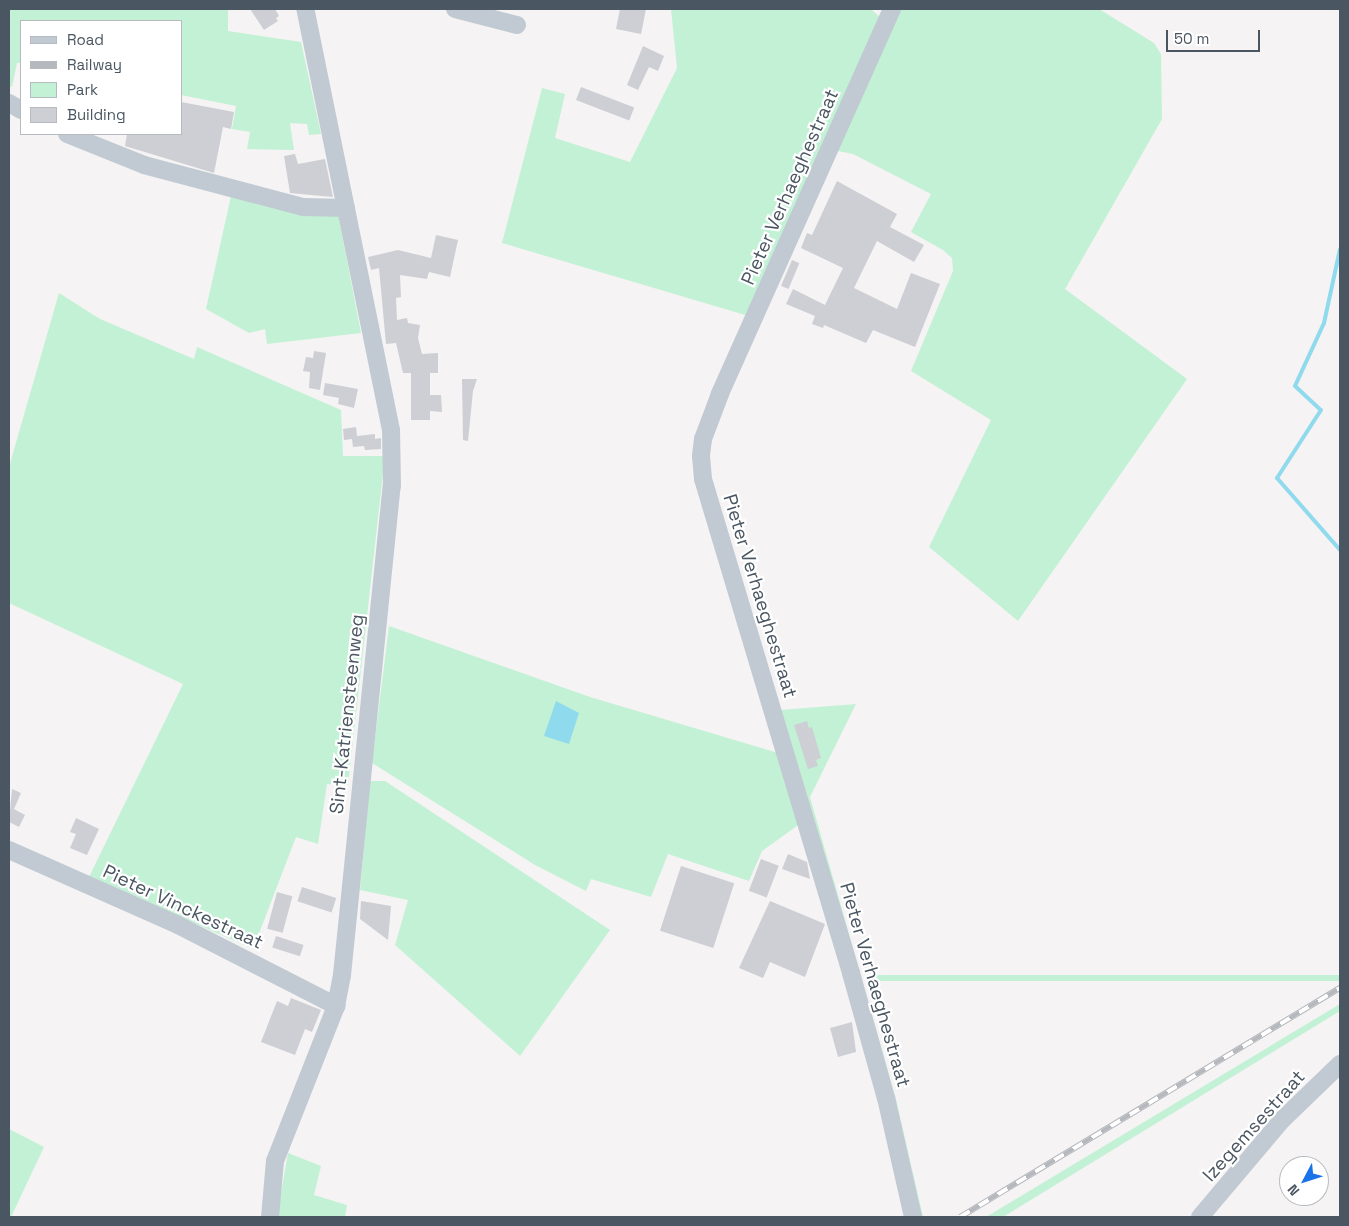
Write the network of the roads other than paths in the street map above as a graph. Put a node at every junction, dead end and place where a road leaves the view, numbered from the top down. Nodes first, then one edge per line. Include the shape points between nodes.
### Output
1 (305, 9) edge
2 (456, 9) edge
3 (892, 9) edge
4 (517, 25) dead end
5 (9, 103) edge
6 (20, 109) edge
7 (69, 135) edge
8 (346, 208) junction
9 (9, 850) edge
10 (336, 1006) junction
11 (1340, 1064) edge
12 (270, 1217) edge
13 (913, 1217) edge
14 (1200, 1217) edge

1 - 8 street, Sint-Katriensteenweg
2 - 4 street
3 - 13 street, Pieter Verhaeghestraat via 720,394 703,439 701,456 703,479 857,992
5 - 6 street
7 - 8 street via 144,165 303,207
8 - 10 street, Sint-Katriensteenweg via 393,454 342,975
9 - 10 street, Pieter Vinckestraat via 178,925
10 - 12 street, Sint-Katriensteenweg via 275,1162
11 - 14 street, Izegemsestraat via 1282,1120

